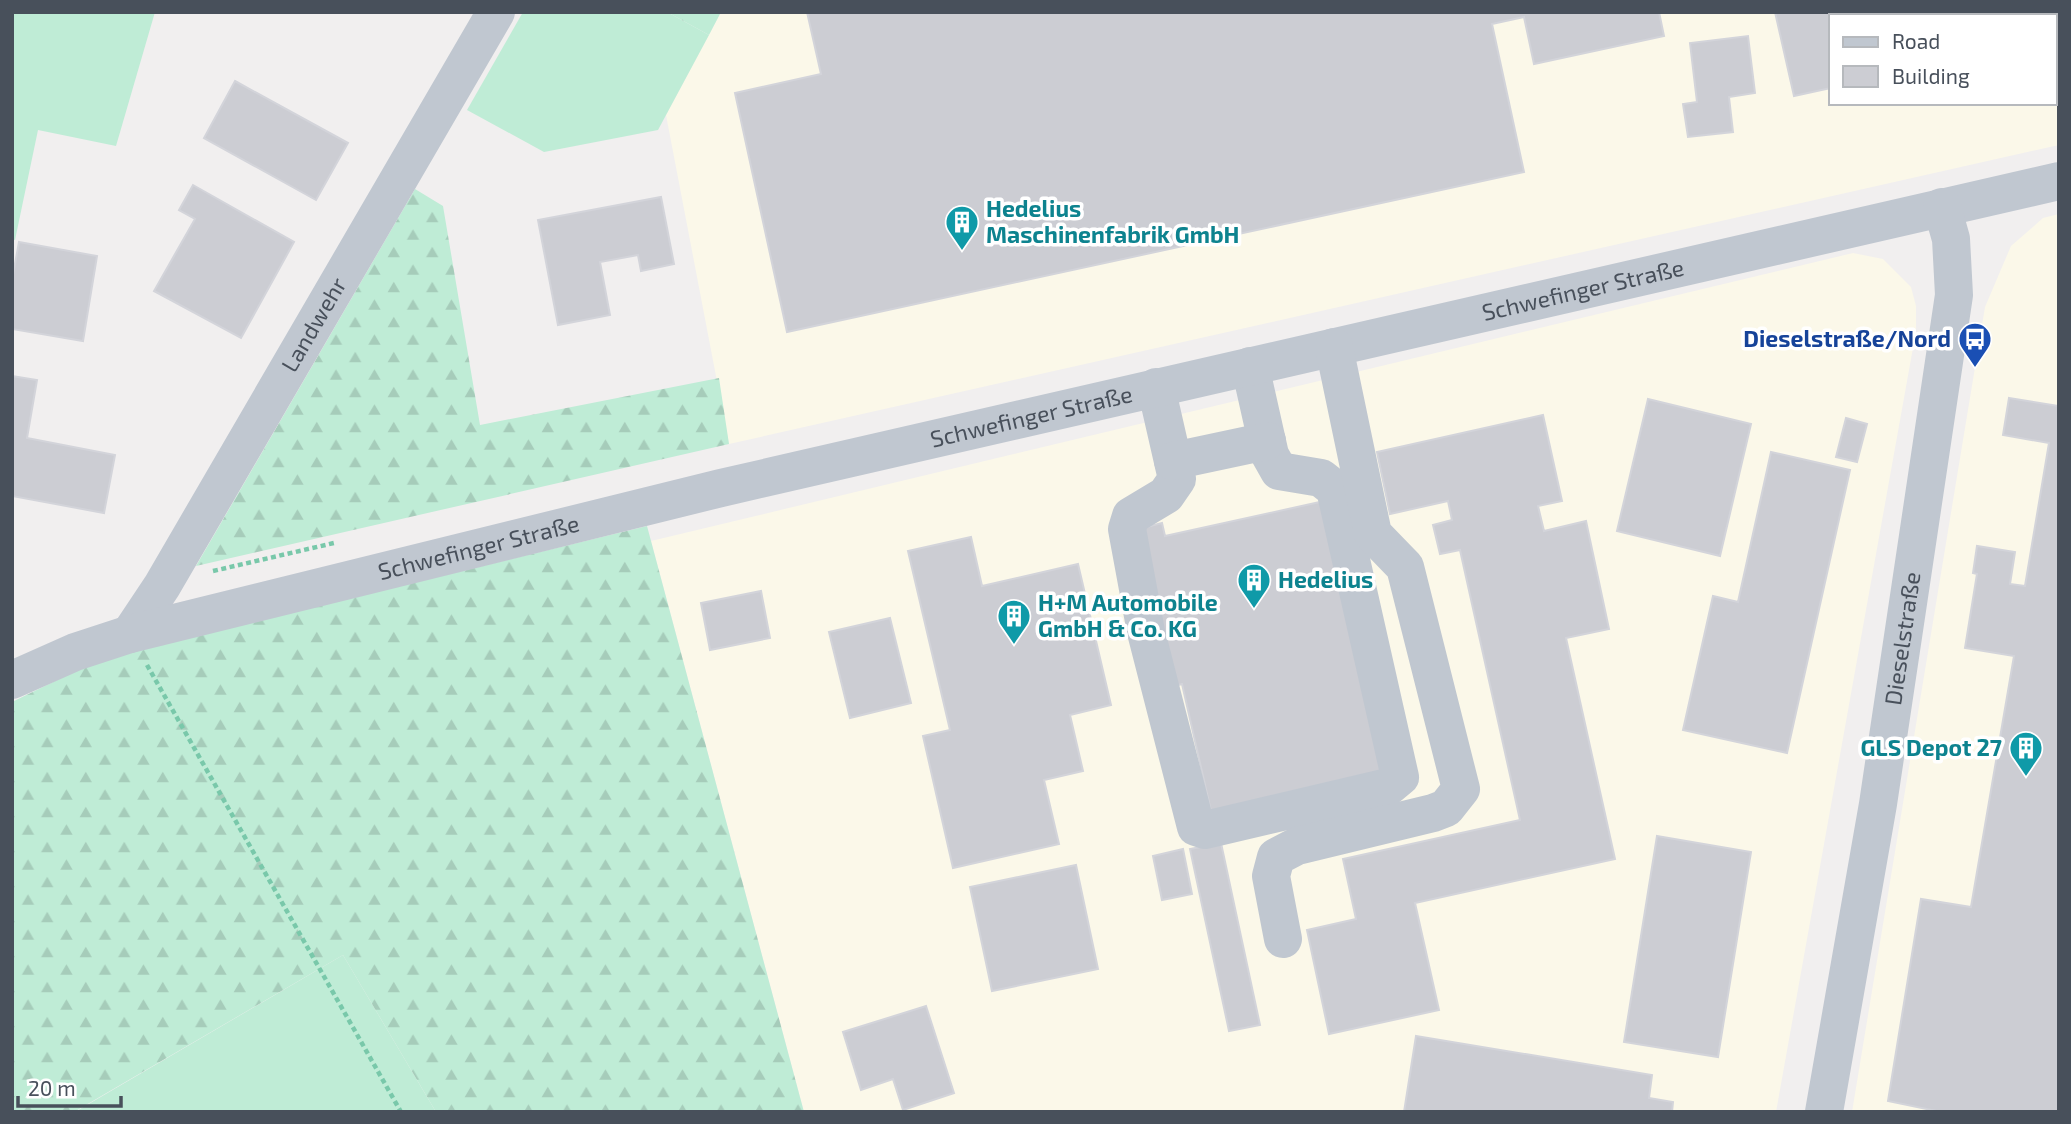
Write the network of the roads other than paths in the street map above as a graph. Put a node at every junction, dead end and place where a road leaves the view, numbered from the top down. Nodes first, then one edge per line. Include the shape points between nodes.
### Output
1 (496, 12) edge
2 (2059, 181) edge
3 (1942, 207) junction
4 (1334, 347) junction
5 (1250, 366) junction
6 (1156, 387) junction
7 (1267, 441) junction
8 (1173, 461) junction
9 (130, 634) junction
10 (12, 680) edge
11 (1283, 939) dead end
12 (1824, 1112) edge

1 - 9 street, Landwehr
2 - 3 street, Schwefinger Straße
3 - 4 street, Schwefinger Straße
3 - 12 street, Dieselstraße via 1951,239 1954,295 1878,804
4 - 5 street, Schwefinger Straße
4 - 11 street via 1373,534 1405,567 1461,789 1446,808 1433,813 1297,846 1276,857 1271,876
5 - 6 street, Schwefinger Straße
5 - 7 street
6 - 8 street
6 - 9 street, Schwefinger Straße via 721,488
7 - 8 street
7 - 8 street via 1279,471 1321,478 1335,489 1401,777 1388,788 1205,830 1196,827 1146,632 1127,529 1131,516 1166,495 1177,479
9 - 10 street, Schwefinger Straße

